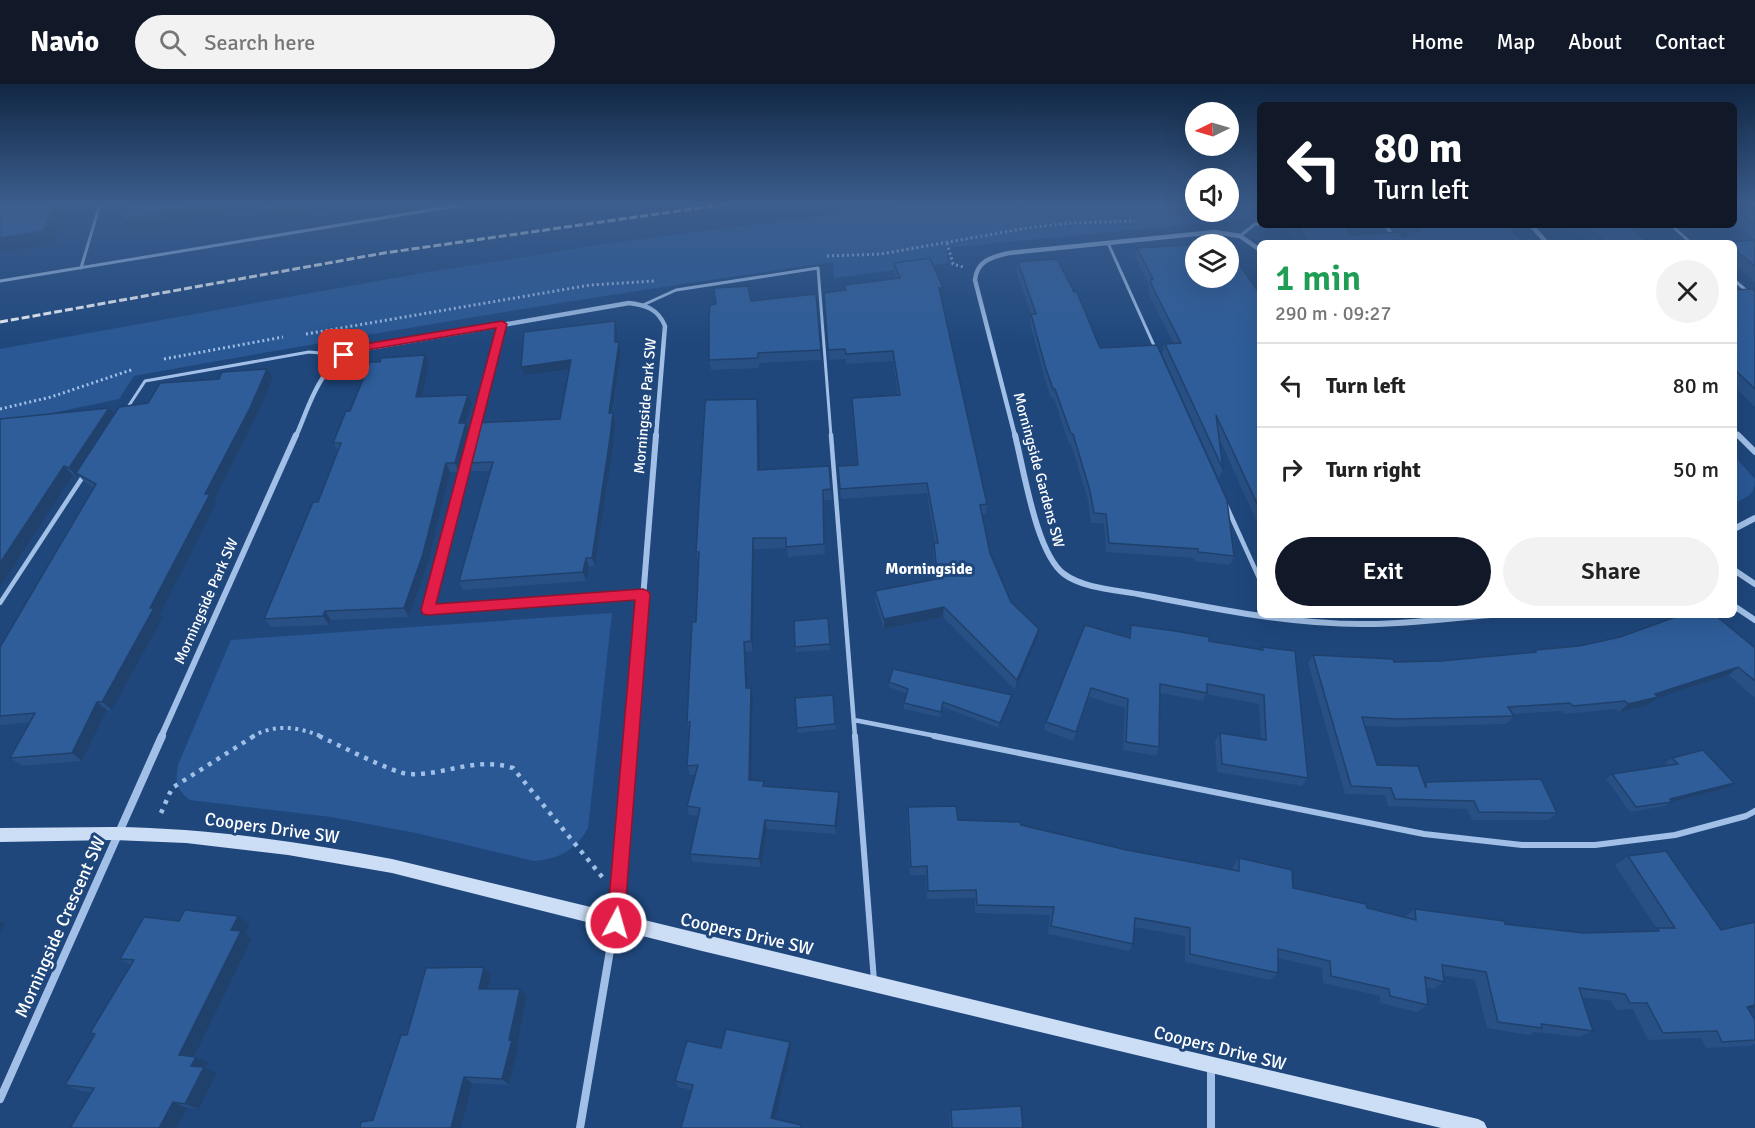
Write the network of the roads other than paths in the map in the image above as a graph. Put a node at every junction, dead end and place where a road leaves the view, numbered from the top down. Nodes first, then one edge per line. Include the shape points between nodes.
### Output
1 (86, 253) edge
2 (170, 253) edge
3 (1021, 253) edge
4 (1112, 253) edge
5 (81, 268) junction
6 (0, 281) edge
7 (1737, 283) edge
8 (1755, 298) edge
9 (643, 305) junction
10 (502, 324) junction
11 (1157, 352) edge
12 (344, 355) junction
13 (120, 419) edge
14 (1737, 434) edge
15 (472, 438) edge
16 (469, 450) edge
17 (1755, 452) edge
18 (88, 468) edge
19 (1226, 504) edge
20 (1755, 518) edge
21 (1737, 527) edge
22 (1737, 572) edge
23 (1257, 573) edge
24 (1755, 584) edge
25 (643, 594) junction
26 (0, 603) edge
27 (1737, 608) edge
28 (1257, 614) edge
29 (1299, 618) edge
30 (1460, 618) edge
31 (1755, 620) edge
32 (854, 720) junction
33 (1755, 811) edge
34 (117, 833) junction
35 (0, 835) edge
36 (616, 923) junction
37 (874, 984) junction
38 (1211, 1067) junction
39 (0, 1100) edge
40 (580, 1128) edge
41 (1211, 1128) edge
42 (1478, 1128) edge

1 - 5 lane
2 - 5 lane
3 - 28 street, Morningside Gardens SW via 981,261 975,270 975,280 1049,558 1065,575 1090,585
4 - 11 lane
5 - 6 lane
7 - 8 lane
9 - 10 street, Morningside Park SW via 628,303
9 - 25 street, Morningside Park SW via 655,308 665,326
9 - 32 lane via 676,290 818,268
10 - 12 street, Morningside Park SW via 365,347
10 - 15 lane
12 - 13 lane via 309,352 145,381
12 - 34 street, Morningside Park SW via 322,375
14 - 17 street
16 - 25 lane via 428,610
18 - 26 lane
19 - 23 lane
20 - 21 street
22 - 24 street
25 - 36 street, Morningside Park SW
27 - 31 street
29 - 30 street, Morningside Gardens SW via 1368,624
32 - 33 lane via 1424,834 1522,845 1595,845 1675,835
32 - 37 lane
34 - 35 street, Coopers Drive SW
34 - 36 street, Coopers Drive SW via 291,848 497,892
34 - 39 street, Morningside Crescent SW
36 - 37 street, Coopers Drive SW
36 - 40 street, Morningside Park SW
37 - 38 street, Coopers Drive SW
38 - 41 street
38 - 42 street, Coopers Drive SW

